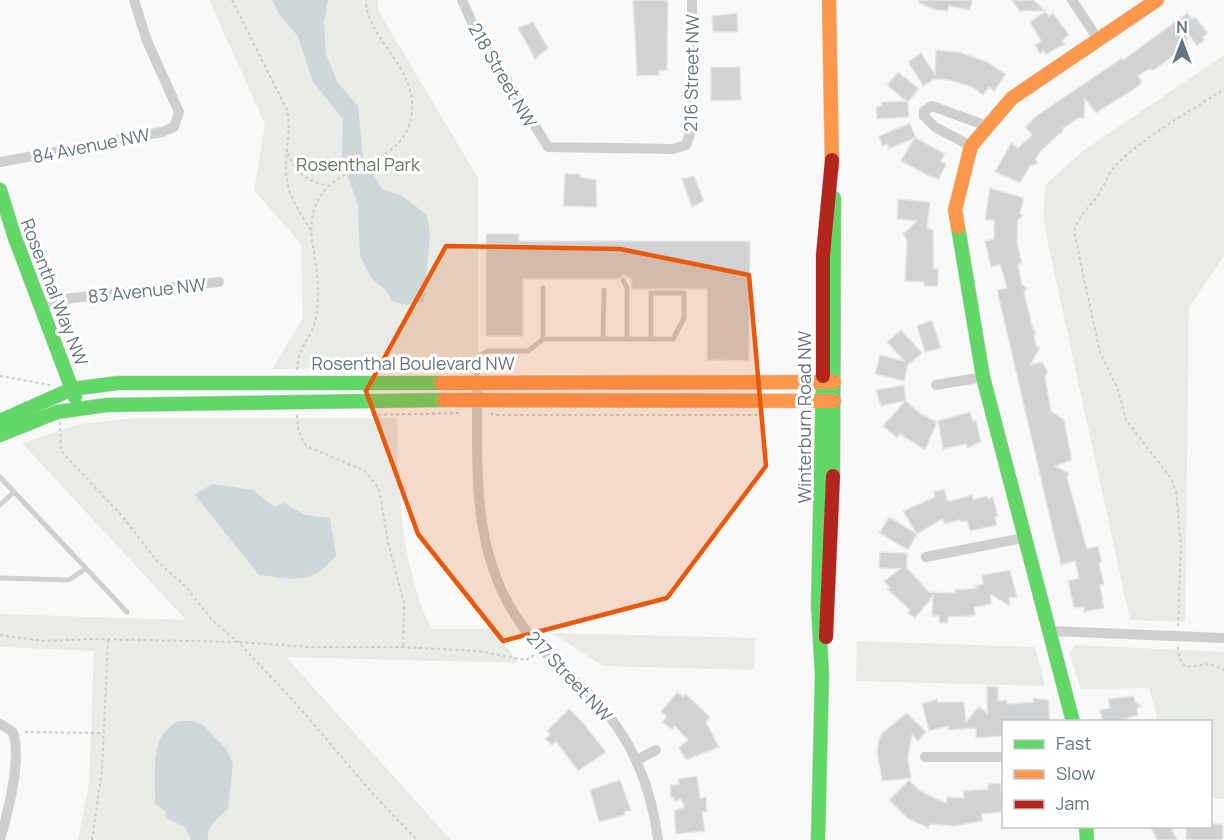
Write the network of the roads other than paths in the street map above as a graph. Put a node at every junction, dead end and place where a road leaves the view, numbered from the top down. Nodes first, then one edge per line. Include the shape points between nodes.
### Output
1 (134, 0) edge
2 (462, 0) edge
3 (692, 0) edge
4 (831, 0) edge
5 (1072, 0) edge
6 (1157, 0) edge
7 (1098, 39) junction
8 (987, 126) junction
9 (686, 145) joint
10 (971, 146) junction
11 (0, 162) edge
12 (0, 190) edge
13 (627, 280) dead end
14 (219, 282) dead end
15 (543, 288) dead end
16 (604, 290) dead end
17 (41, 305) junction
18 (543, 339) junction
19 (603, 339) junction
20 (627, 339) junction
21 (651, 339) junction
22 (983, 377) junction
23 (477, 381) junction
24 (828, 382) junction
25 (936, 386) dead end
26 (72, 389) junction
27 (477, 400) junction
28 (828, 402) junction
29 (78, 407) junction
30 (0, 421) edge
31 (0, 435) edge
32 (0, 477) edge
33 (14, 492) junction
34 (0, 505) edge
35 (1023, 538) junction
36 (926, 557) dead end
37 (85, 569) junction
38 (0, 578) edge
39 (127, 612) dead end
40 (1051, 631) junction
41 (1224, 638) edge
42 (1073, 720) edge
43 (0, 724) edge
44 (656, 750) dead end
45 (926, 757) dead end
46 (1002, 757) edge
47 (637, 760) junction
48 (0, 840) edge
49 (658, 840) edge
50 (818, 840) edge

1 - 11 street, 84 Avenue NW via 178,112 177,121 162,132
2 - 9 street, 218 Street NW via 474,27 548,147 673,149
3 - 9 street, 216 Street NW via 692,128
4 - 24 street, Winterburn Road NW via 835,218
5 - 7 street
6 - 7 street
7 - 8 street via 1012,98
8 - 10 street
8 - 10 street via 943,108 932,106 924,111 935,127
10 - 22 street via 954,210
12 - 17 street, Rosenthal Way NW
13 - 20 lane
14 - 17 street, 83 Avenue NW
15 - 18 lane
16 - 19 lane
17 - 26 street, Rosenthal Way NW
18 - 19 lane
18 - 23 lane via 528,351 488,351 480,355
19 - 20 lane
20 - 21 lane
21 - 21 lane via 673,339 684,318 684,292 651,292
22 - 25 street
22 - 35 street
23 - 24 street, Rosenthal Boulevard NW
23 - 26 street, Rosenthal Boulevard NW via 118,383
23 - 27 street, 217 Street NW
24 - 28 street, Winterburn Road NW
26 - 29 street, Rosenthal Way NW
26 - 30 street, Rosenthal Boulevard NW
27 - 28 street, Rosenthal Boulevard NW
27 - 29 street, Rosenthal Boulevard NW
27 - 47 street, 217 Street NW via 479,517 495,574 515,616 542,650 605,712
28 - 50 street, Winterburn Road NW via 818,606 822,675
29 - 31 street, Rosenthal Boulevard NW
32 - 33 lane
33 - 34 lane
33 - 37 lane
35 - 36 street
35 - 40 street
37 - 38 lane via 69,580
37 - 39 lane
40 - 41 street
40 - 42 street
43 - 48 street via 13,732 15,743 12,786
44 - 47 street
45 - 46 street
47 - 49 street, 217 Street NW via 646,779

